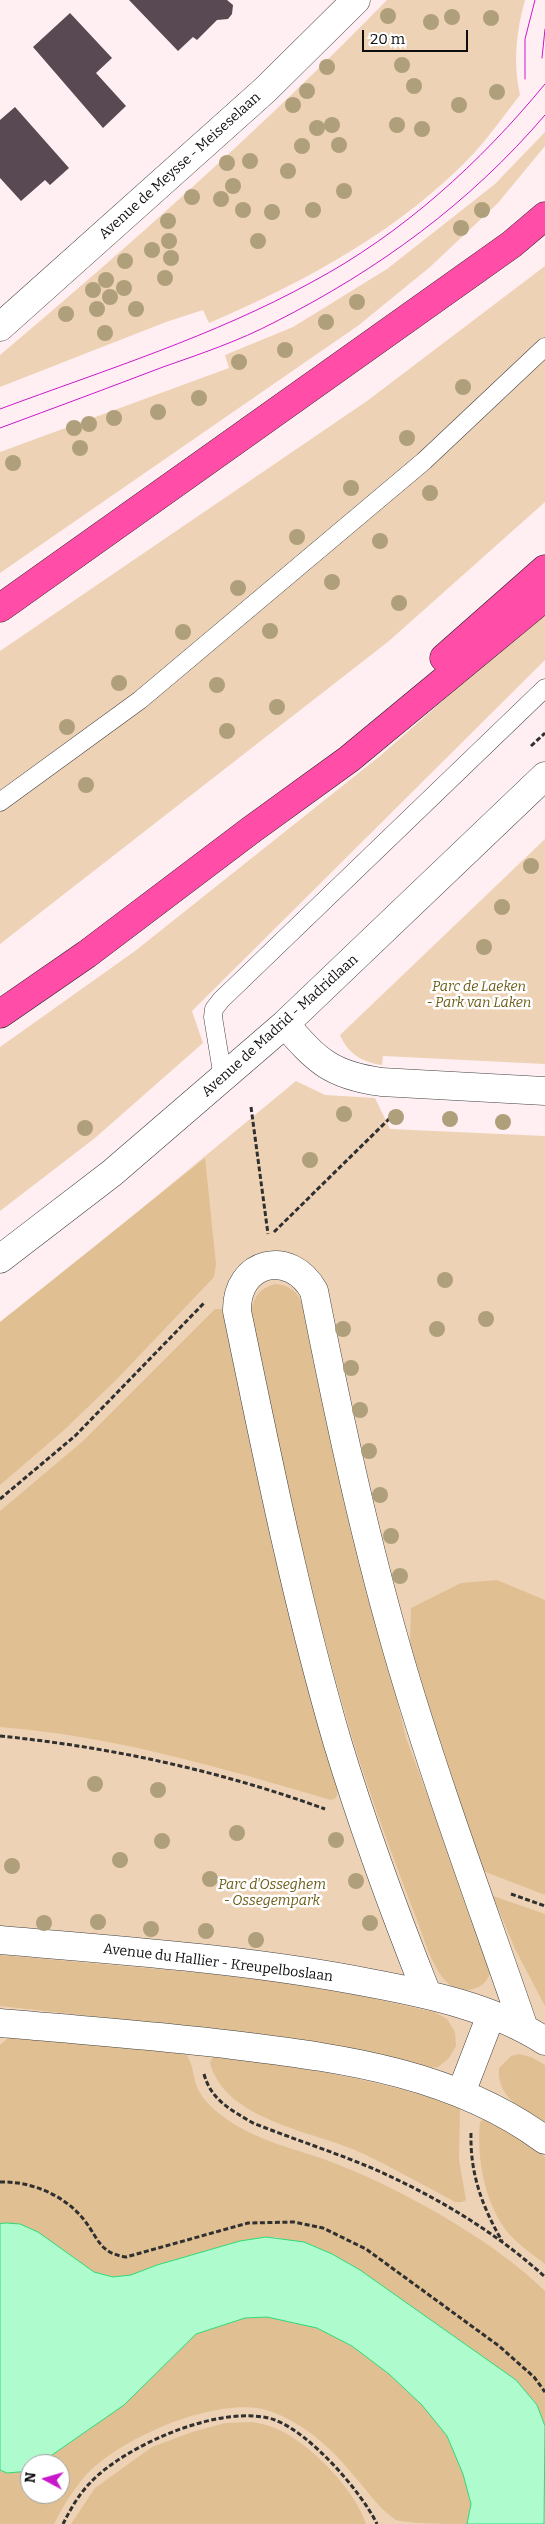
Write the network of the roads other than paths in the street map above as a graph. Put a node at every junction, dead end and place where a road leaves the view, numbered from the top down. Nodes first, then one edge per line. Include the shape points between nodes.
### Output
1 (356, 0) edge
2 (545, 199) edge
3 (545, 216) edge
4 (512, 244) junction
5 (0, 327) edge
6 (545, 347) edge
7 (545, 569) edge
8 (545, 597) edge
9 (0, 608) edge
10 (545, 688) edge
11 (545, 776) edge
12 (0, 802) edge
13 (251, 830) junction
14 (0, 1014) edge
15 (285, 1024) junction
16 (223, 1078) junction
17 (545, 1091) edge
18 (0, 1260) edge
19 (0, 1940) edge
20 (427, 1994) junction
21 (491, 2015) junction
22 (0, 2023) edge
23 (535, 2035) edge
24 (467, 2096) junction
25 (545, 2140) edge

1 - 5 street, Avenue de Meysse - Meiseselaan via 264,90
2 - 4 highway
3 - 4 highway
4 - 9 highway
6 - 12 lane via 424,461 148,694
7 - 13 highway
8 - 13 highway via 349,759
10 - 16 lane via 221,1000 214,1009 213,1017
11 - 15 street, Avenue de Madrid - Madridlaan
13 - 14 highway via 87,954
15 - 16 street, Avenue de Madrid - Madridlaan
15 - 17 street via 323,1063 356,1079
16 - 18 street, Avenue de Madrid - Madridlaan via 112,1173
19 - 20 street, Avenue du Hallier - Kreupelboslaan via 260,1965
20 - 21 street, Avenue du Hallier - Kreupelboslaan
20 - 23 street via 338,1742 273,1489 237,1311 237,1298 249,1275 272,1264 298,1270 314,1291 343,1438 403,1669 436,1777
21 - 23 street, Avenue du Hallier - Kreupelboslaan
21 - 24 street
22 - 24 street via 274,2050 406,2074
24 - 25 street via 516,2120

